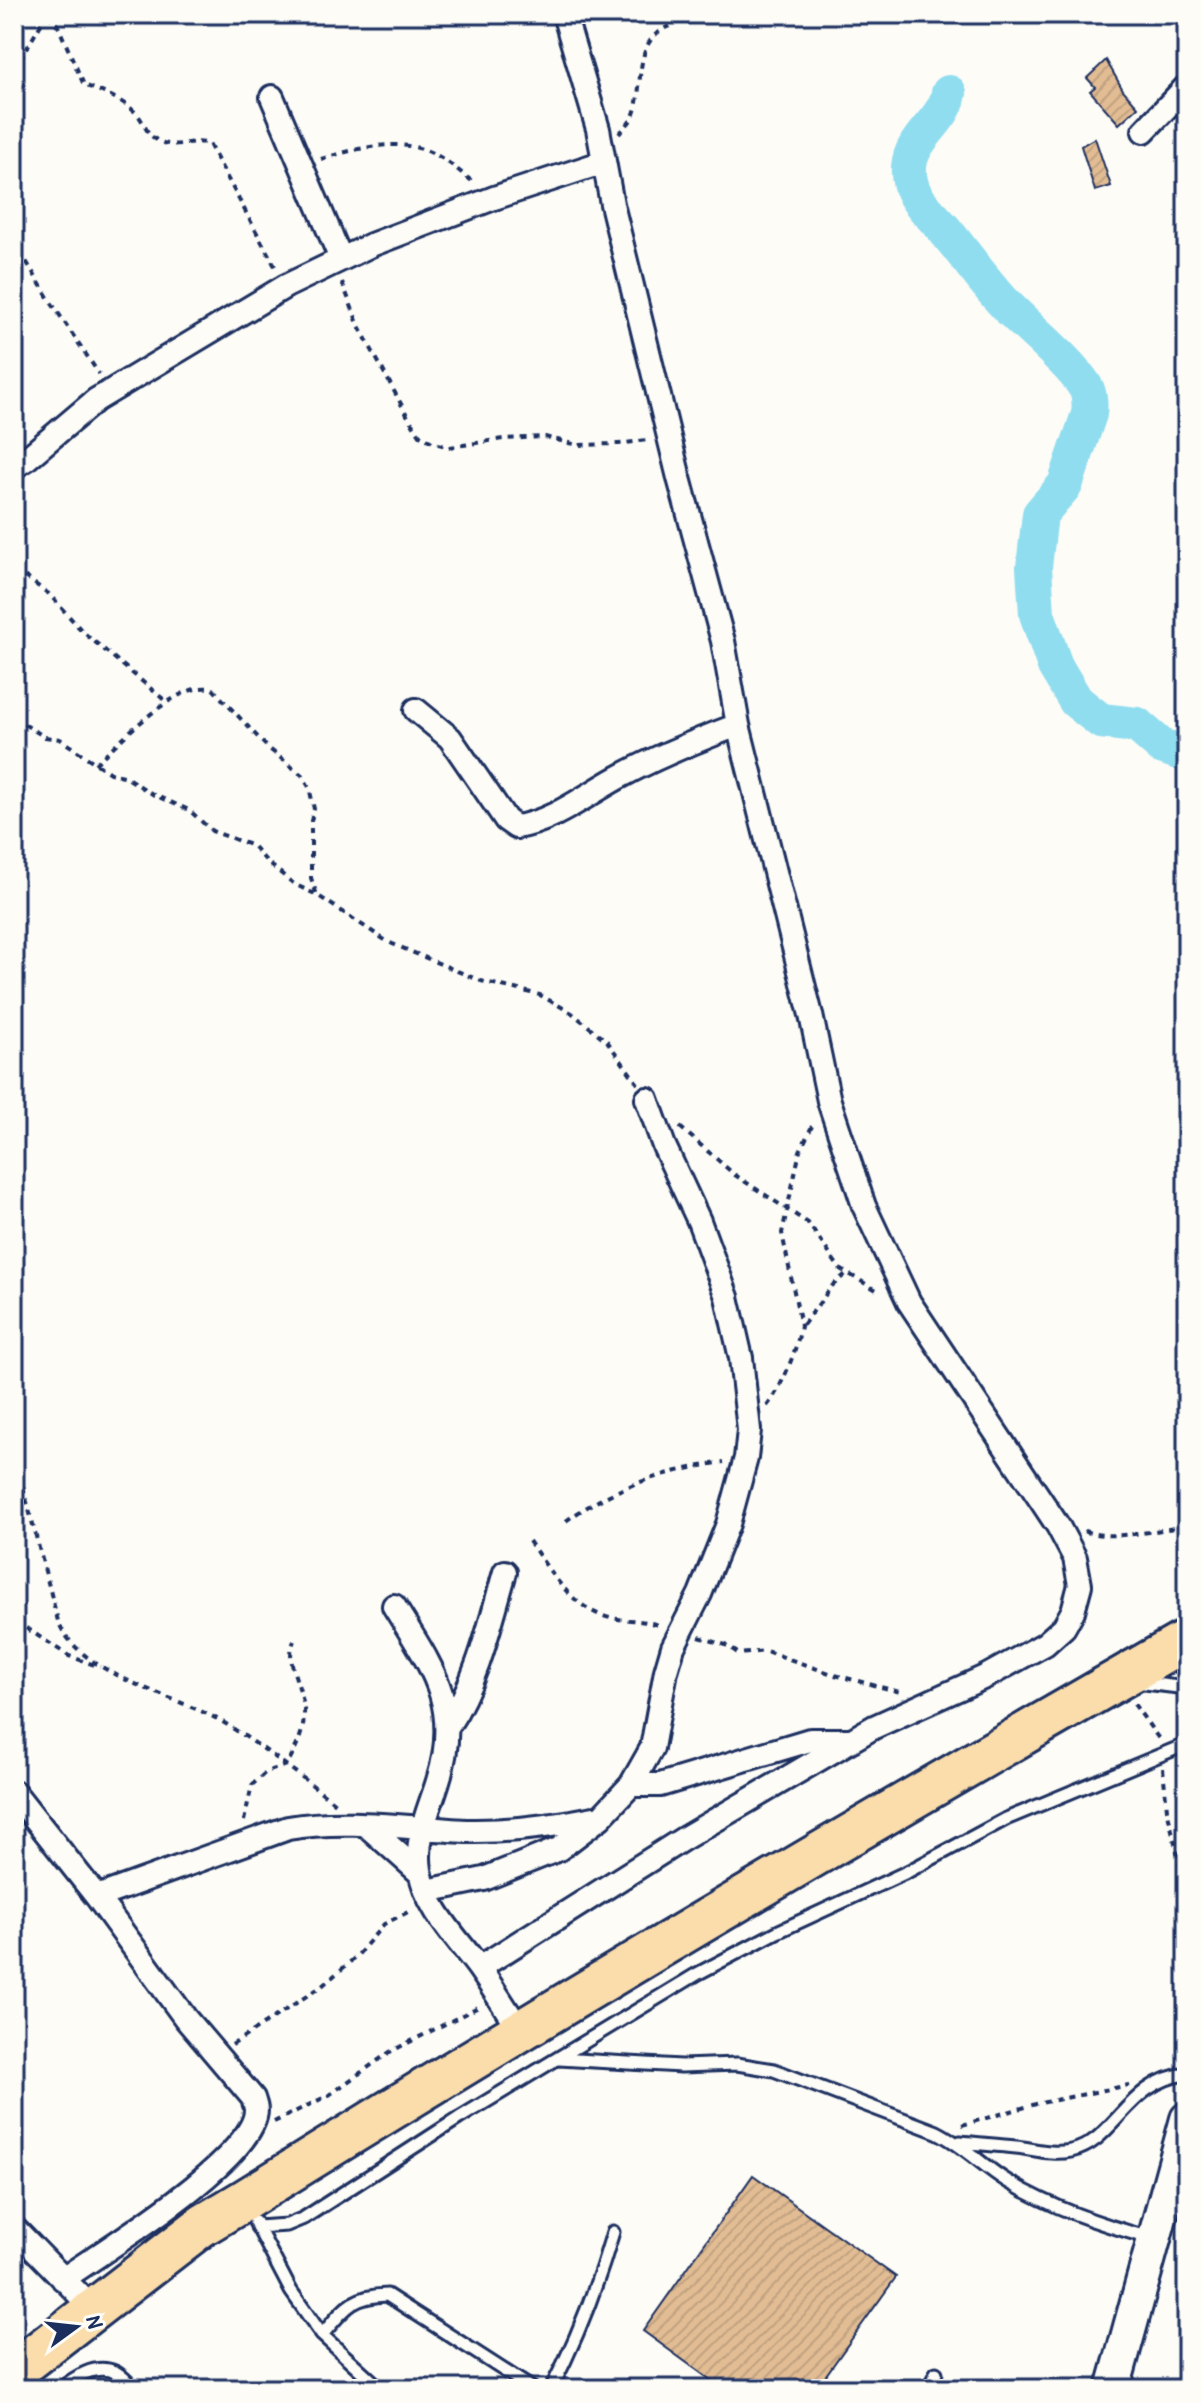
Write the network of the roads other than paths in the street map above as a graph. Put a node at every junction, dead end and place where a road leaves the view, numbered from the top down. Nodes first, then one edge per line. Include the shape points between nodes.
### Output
1 (564, 14) edge
2 (1187, 86) edge
3 (272, 97) dead end
4 (1144, 131) dead end
5 (603, 155) junction
6 (338, 260) junction
7 (14, 467) edge
8 (416, 710) dead end
9 (738, 725) junction
10 (647, 1099) road end
11 (505, 1572) dead end
12 (394, 1606) dead end
13 (1187, 1640) edge
14 (1116, 1681) junction
15 (1187, 1688) edge
16 (449, 1724) junction
17 (852, 1740) junction
18 (1187, 1744) edge
19 (631, 1785) junction
20 (14, 1792) edge
21 (601, 1817) junction
22 (366, 1825) junction
23 (421, 1828) junction
24 (427, 1889) junction
25 (97, 1897) junction
26 (479, 1968) junction
27 (519, 2029) junction
28 (558, 2059) junction
29 (1187, 2074) edge
30 (1187, 2119) edge
31 (958, 2142) junction
32 (250, 2214) junction
33 (14, 2228) edge
34 (613, 2232) dead end
35 (1152, 2239) junction
36 (63, 2279) junction
37 (94, 2310) junction
38 (322, 2335) junction
39 (14, 2371) edge
40 (936, 2373) dead end
41 (60, 2389) edge
42 (135, 2389) edge
43 (381, 2389) edge
44 (533, 2389) edge
45 (551, 2389) edge
46 (928, 2389) edge
47 (1113, 2389) edge

1 - 5 street
2 - 4 street
3 - 6 street
5 - 6 street
5 - 9 street via 723,641
6 - 7 street via 111,391
8 - 9 street via 450,738 516,827 547,817 686,744
9 - 17 street via 829,1101 864,1206 909,1302 1058,1526 1075,1558 1080,1585 1064,1627 1045,1644
10 - 19 street via 727,1297 749,1430 728,1524 666,1671 652,1748
11 - 16 street
12 - 16 street via 437,1680
13 - 14 highway
14 - 15 lane
14 - 27 highway
16 - 23 street via 439,1780
17 - 19 street via 810,1740 660,1785
17 - 26 street
18 - 28 lane via 1006,1819 777,1932
19 - 21 street
20 - 25 street
21 - 23 street via 507,1829
21 - 24 street via 559,1849 484,1879
22 - 23 street
22 - 24 street
22 - 25 street via 288,1828
23 - 24 street via 418,1855
24 - 26 street via 446,1926
25 - 36 street via 253,2098 256,2111 226,2160
26 - 27 street
27 - 32 highway
28 - 31 lane via 737,2064 774,2070
28 - 32 lane via 304,2218 287,2225
29 - 31 lane via 1156,2081 1098,2136 1073,2151
30 - 35 main road
31 - 35 lane via 1040,2200
32 - 37 highway via 203,2225
32 - 38 lane via 291,2291
33 - 36 street
34 - 45 lane via 574,2344
35 - 47 main road
36 - 37 street
37 - 39 highway
38 - 43 lane
38 - 44 lane via 347,2305 387,2295
40 - 46 lane
41 - 42 lane via 82,2373 100,2370 115,2372

